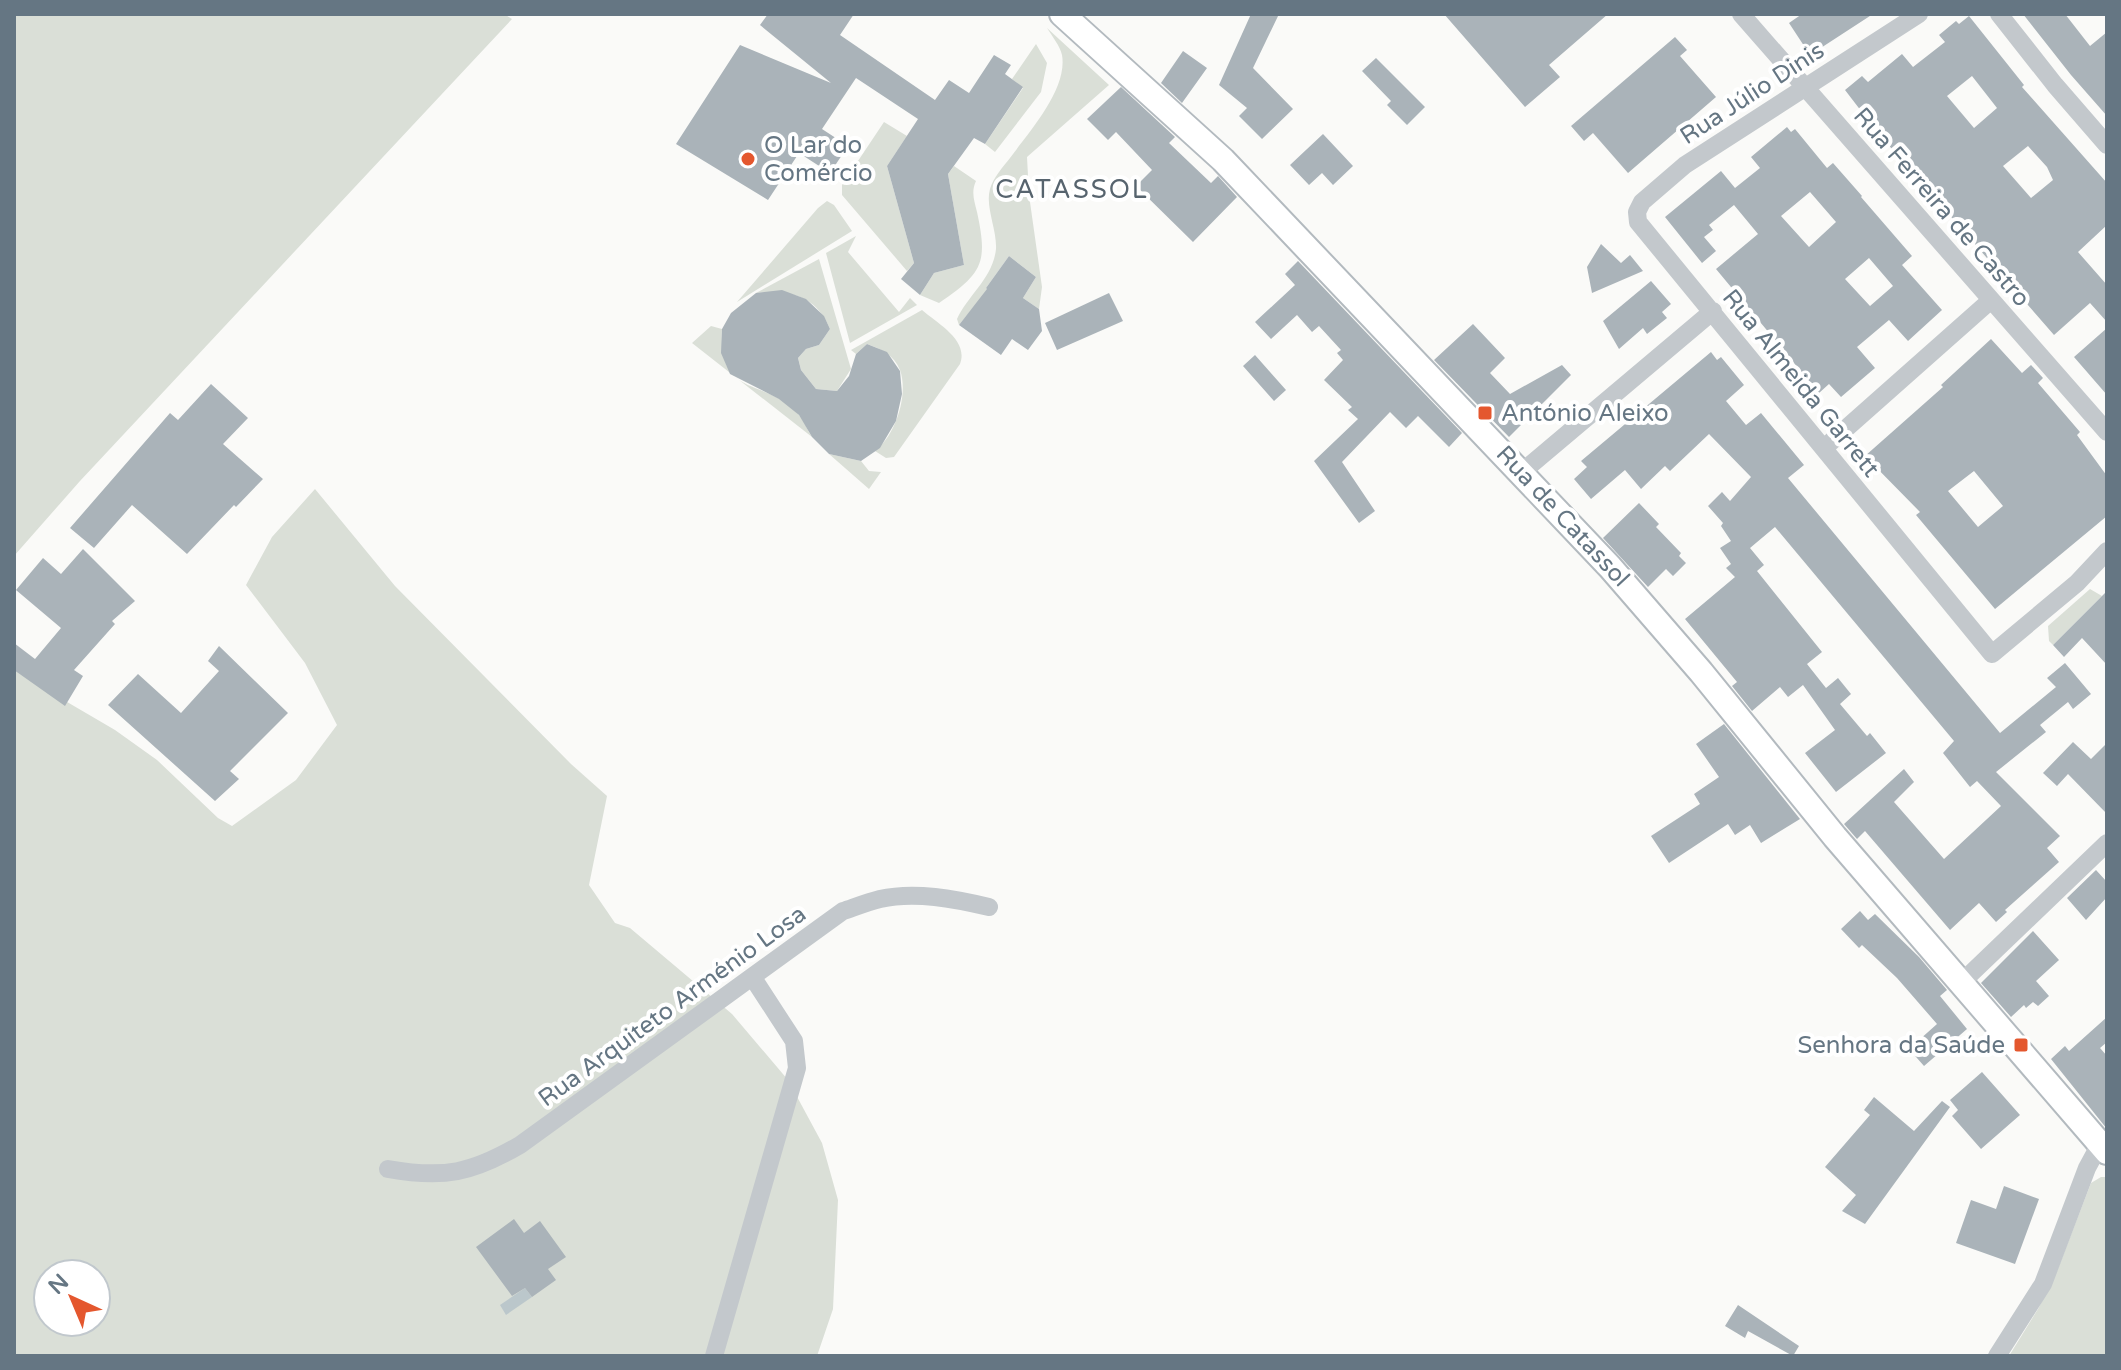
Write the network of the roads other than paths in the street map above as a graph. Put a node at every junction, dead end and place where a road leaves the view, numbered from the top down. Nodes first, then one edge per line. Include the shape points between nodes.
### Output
1 (1062, 14) edge
2 (1741, 14) edge
3 (1919, 14) edge
4 (1999, 14) edge
5 (1805, 87) junction
6 (2107, 145) edge
7 (1643, 231) joint
8 (1991, 300) junction
9 (1713, 311) junction
10 (2107, 432) edge
11 (1824, 448) junction
12 (1522, 472) junction
13 (2107, 551) edge
14 (2107, 843) edge
15 (989, 907) dead end
16 (753, 978) junction
17 (1961, 983) junction
18 (2104, 1148) edge
19 (388, 1169) dead end
20 (714, 1356) edge
21 (1997, 1356) edge

1 - 12 main road, Rua de Catassol via 1223,160
2 - 5 street, Rua Ferreira de Castro
3 - 5 street, Rua Júlio Dinis
4 - 6 street
5 - 7 street, Rua Júlio Dinis via 1685,165 1642,202 1637,212
5 - 8 street, Rua Ferreira de Castro
7 - 9 street, Rua Almeida Garrett
8 - 10 street, Rua Ferreira de Castro
8 - 11 street
9 - 11 street, Rua Almeida Garrett
9 - 12 street
11 - 13 street, Rua Almeida Garrett via 1992,654
12 - 17 main road, Rua de Catassol via 1648,609
14 - 17 street
15 - 16 street, Rua Arquiteto Arménio Losa via 918,896 882,898 843,911
16 - 19 street, Rua Arquiteto Arménio Losa via 494,1160 461,1172 424,1175
16 - 20 street via 794,1041 797,1068
17 - 18 main road, Rua de Catassol
18 - 21 street via 2087,1168 2043,1284

